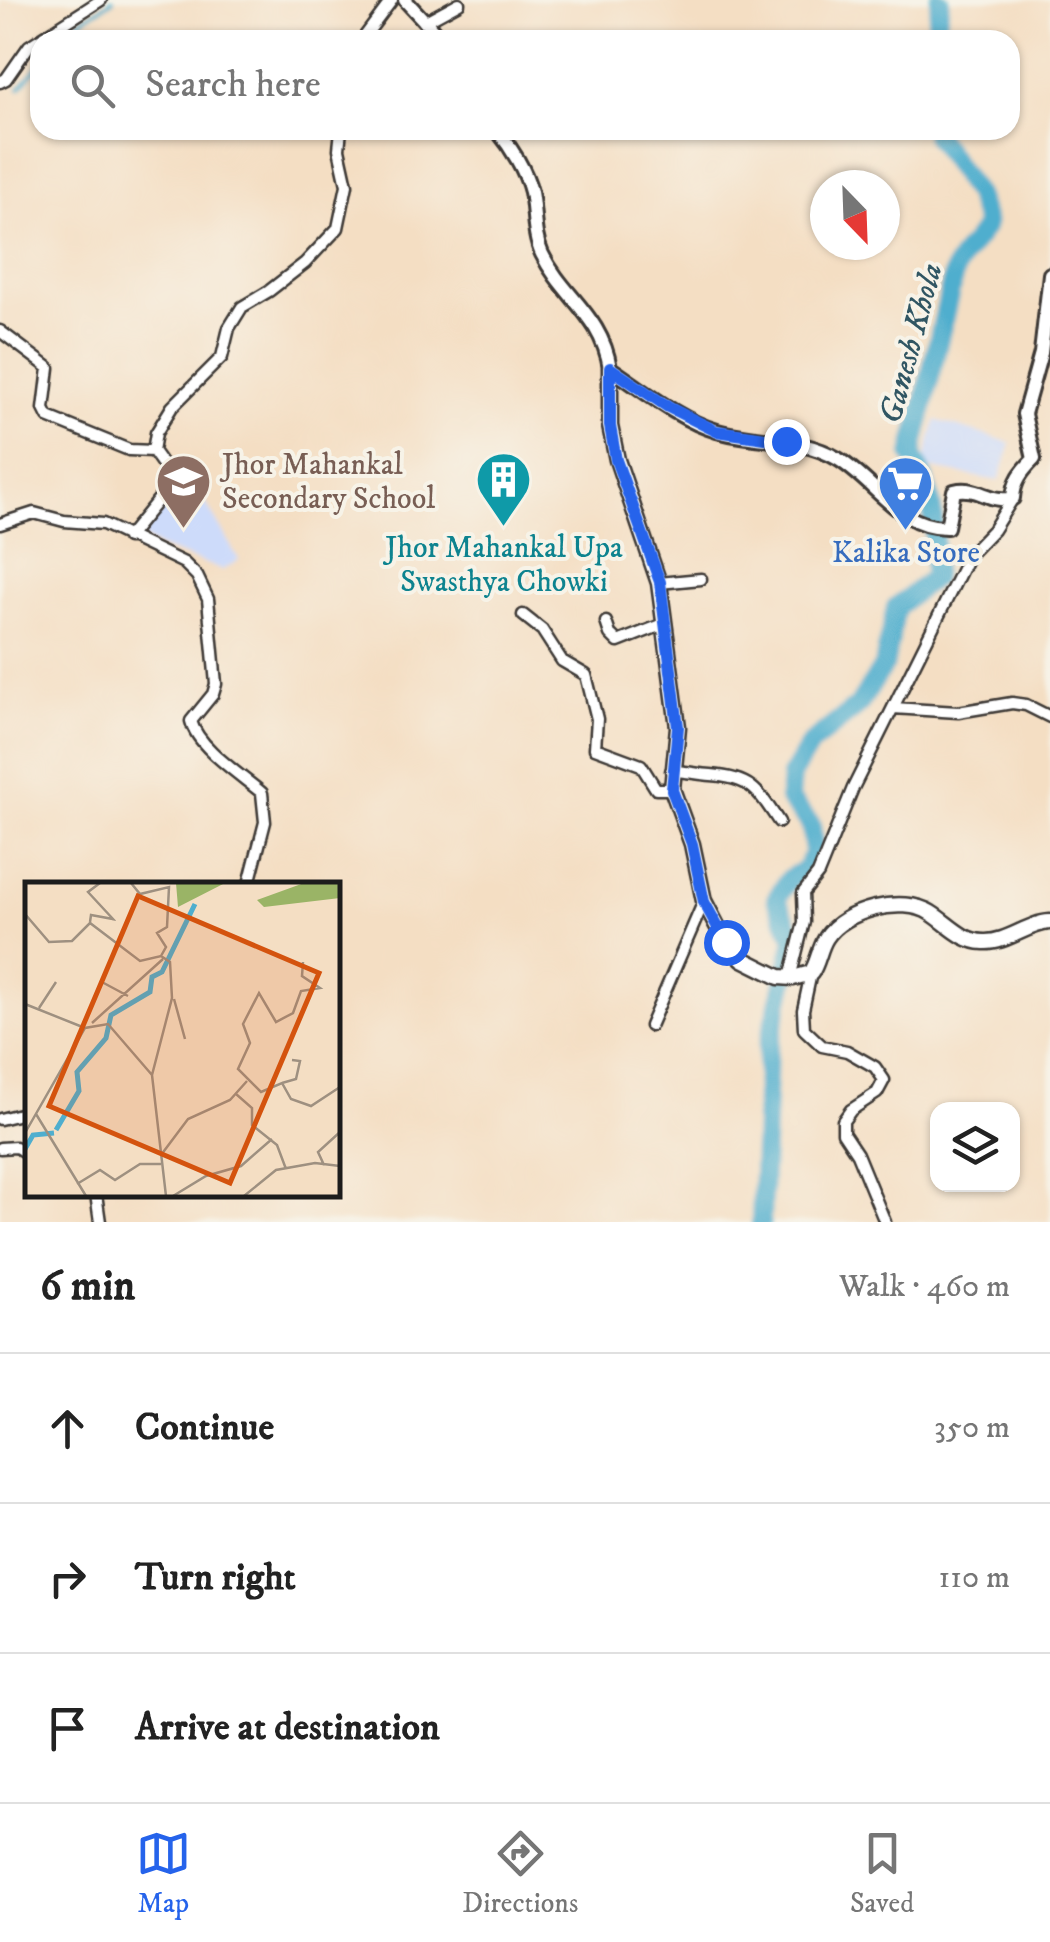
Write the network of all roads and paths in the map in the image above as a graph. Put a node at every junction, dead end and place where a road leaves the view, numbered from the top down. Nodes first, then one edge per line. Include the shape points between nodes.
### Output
1 (101, 0) edge
2 (392, 0) edge
3 (405, 0) edge
4 (459, 3) dead end
5 (424, 22) junction
6 (53, 30) edge
7 (370, 30) edge
8 (432, 30) edge
9 (30, 45) edge
10 (0, 82) edge
11 (340, 140) edge
12 (504, 140) edge
13 (1050, 274) edge
14 (0, 331) edge
15 (610, 368) junction
16 (153, 452) junction
17 (1034, 459) junction
18 (1050, 460) edge
19 (1012, 498) junction
20 (0, 524) edge
21 (126, 538) junction
22 (702, 579) dead end
23 (660, 582) junction
24 (523, 615) dead end
25 (606, 622) dead end
26 (664, 624) junction
27 (893, 708) junction
28 (1050, 718) edge
29 (671, 771) junction
30 (672, 790) junction
31 (780, 822) dead end
32 (250, 882) edge
33 (704, 902) junction
34 (1050, 922) edge
35 (810, 974) junction
36 (785, 978) junction
37 (650, 1026) dead end
38 (25, 1113) edge
39 (0, 1119) edge
40 (0, 1148) edge
41 (25, 1152) edge
42 (96, 1197) edge
43 (100, 1222) edge
44 (885, 1222) edge

1 - 6 street
2 - 7 street
3 - 5 street
4 - 5 street
5 - 8 street
9 - 10 street
11 - 16 street via 346,185 338,228 305,263 242,307 228,328 222,357 172,407
12 - 15 street via 530,188 540,252 585,309
13 - 17 street via 1041,353 1024,414
14 - 16 street via 48,368 48,416 129,450
15 - 19 street via 716,431 786,441 836,458 900,514 929,528 947,528 954,491
15 - 23 main road via 616,460
16 - 21 street via 170,476 167,489
17 - 18 street
17 - 19 street
19 - 27 street via 969,555
20 - 21 street via 34,512 104,524
21 - 32 street via 184,563 208,599 216,684 191,721 226,766 262,792 266,822
22 - 23 street
23 - 26 main road
24 - 30 street via 562,660 586,675 595,748 641,764 656,789
25 - 26 street via 618,642
26 - 29 main road via 678,727
27 - 28 street via 958,712 1012,703
27 - 36 street via 818,874 803,893 804,922
29 - 30 main road
29 - 31 street via 744,780
30 - 33 main road
33 - 36 main road via 736,953
33 - 37 street
34 - 35 main road via 984,942 958,934 923,908 889,906 835,928
35 - 36 main road
35 - 44 street via 804,1029 822,1046 875,1067 884,1080 843,1121 843,1133
38 - 39 street
40 - 41 street
42 - 43 street

